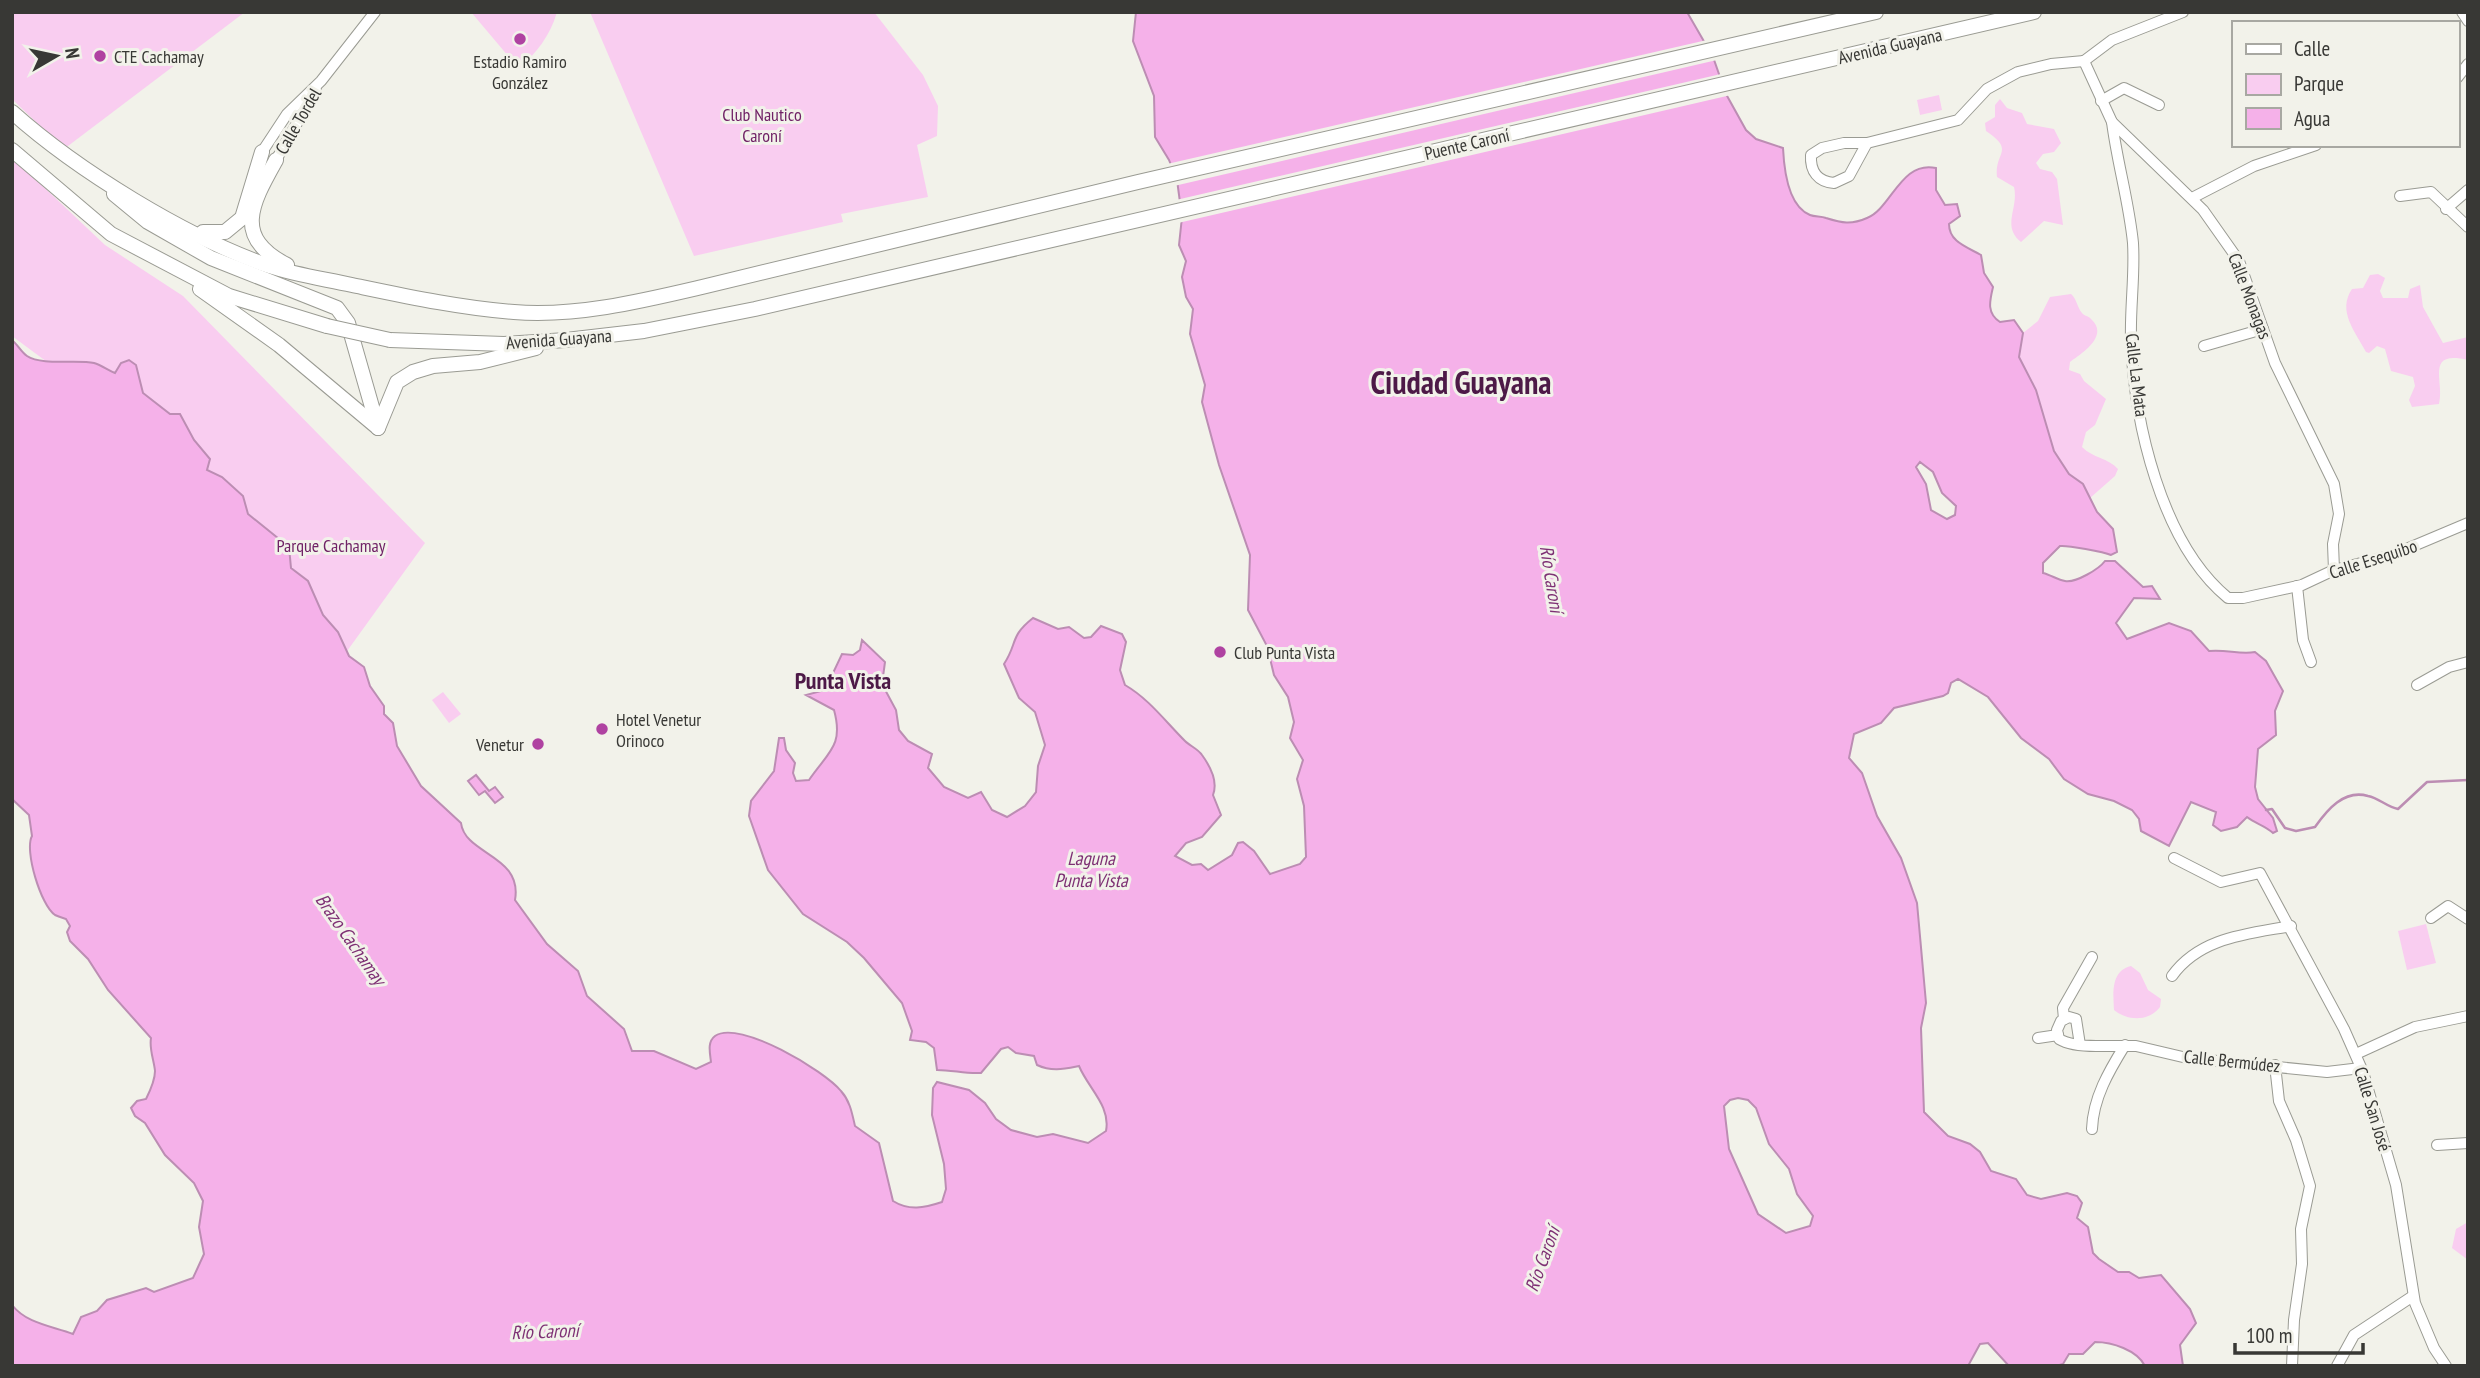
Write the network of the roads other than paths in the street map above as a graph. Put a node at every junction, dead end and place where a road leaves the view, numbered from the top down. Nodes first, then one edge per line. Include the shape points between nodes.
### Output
1 (375, 12) edge
2 (1876, 12) edge
3 (2034, 12) edge
4 (2183, 12) edge
5 (2462, 12) edge
6 (2468, 22) edge
7 (1778, 34) joint
8 (2084, 61) junction
9 (1788, 70) joint
10 (321, 81) junction
11 (2101, 101) junction
12 (2159, 105) dead end
13 (12, 111) edge
14 (2112, 121) junction
15 (1867, 143) junction
16 (2310, 147) edge
17 (12, 150) edge
18 (262, 152) joint
19 (276, 160) joint
20 (77, 164) junction
21 (1138, 182) joint
22 (2468, 190) edge
23 (2400, 196) dead end
24 (2192, 198) junction
25 (2446, 209) junction
26 (164, 215) junction
27 (1146, 219) joint
28 (2468, 227) edge
29 (111, 234) junction
30 (310, 276) junction
31 (2263, 329) junction
32 (566, 340) junction
33 (2204, 345) dead end
34 (378, 428) junction
35 (2468, 523) edge
36 (2334, 570) junction
37 (2297, 586) junction
38 (2236, 599) joint
39 (2311, 662) dead end
40 (2468, 662) edge
41 (2417, 685) dead end
42 (2174, 858) dead end
43 (2431, 918) dead end
44 (2468, 919) edge
45 (2291, 926) junction
46 (2092, 957) dead end
47 (2172, 976) dead end
48 (2468, 1016) edge
49 (2064, 1018) junction
50 (2038, 1038) dead end
51 (2060, 1038) junction
52 (2080, 1045) junction
53 (2125, 1045) junction
54 (2356, 1054) junction
55 (2275, 1065) junction
56 (2361, 1068) junction
57 (2092, 1129) dead end
58 (2468, 1143) edge
59 (2437, 1146) dead end
60 (2413, 1296) junction
61 (2292, 1366) edge
62 (2338, 1366) edge
63 (2446, 1366) edge

1 - 10 street, Calle Tordel
2 - 7 main road, Avenida Guayana
3 - 9 main road, Avenida Guayana
4 - 8 street via 2112,40
5 - 6 street
7 - 21 main road, Puente Caroní
8 - 11 street, Calle Monagas
8 - 15 street via 2018,72 1987,89 1958,120
9 - 27 main road, Puente Caroní
10 - 18 street, Calle Tordel via 287,114
10 - 19 street, Calle Tordel
11 - 12 street via 2124,88
11 - 14 street, Calle Monagas
13 - 20 main road, Avenida Guayana
14 - 24 street, Calle Monagas
14 - 38 street, Calle La Mata via 2132,239 2131,348 2147,442 2183,547 2219,590
15 - 15 street via 1843,181 1825,181 1813,170 1811,156 1816,151 1835,144
16 - 24 street via 2254,166
17 - 29 main road, Avenida Guayana
18 - 26 main road via 242,218 225,232 201,231
19 - 30 main road via 254,200 255,240 272,257
20 - 26 main road, Avenida Guayana
20 - 34 main road via 148,222 211,258 337,307 348,323
21 - 30 main road, Avenida Guayana via 702,287 578,309 516,312
22 - 25 street
23 - 25 street via 2431,192
24 - 31 street, Calle Monagas via 2235,254
25 - 28 street
26 - 30 main road, Avenida Guayana via 190,232 270,267
27 - 32 main road, Avenida Guayana via 755,309 644,331
29 - 32 main road, Avenida Guayana, bridge via 229,296 327,326 390,340 504,344
29 - 34 main road via 279,345
31 - 33 street
31 - 36 street, Calle Monagas via 2285,386 2334,484 2339,514
32 - 34 main road via 480,362 413,372 397,382
35 - 36 street, Calle Esequibo via 2392,555
36 - 37 street, Calle Esequibo
37 - 38 street, Calle Esequibo
37 - 39 street via 2303,640
40 - 41 street
42 - 45 street, Calle San José via 2221,883 2254,873 2264,877
43 - 44 street via 2448,906
45 - 47 street via 2221,941 2189,958
45 - 54 street, Calle San José
46 - 49 street via 2063,1008
48 - 54 street via 2415,1027
49 - 51 street via 2058,1024
49 - 52 street via 2078,1022
50 - 51 street
51 - 52 street, Calle Bermúdez
52 - 53 street, Calle Bermúdez
53 - 55 street, Calle Bermúdez via 2187,1058
53 - 57 street via 2101,1091
54 - 56 street, Calle San José
55 - 56 street, Calle Bermúdez via 2339,1072
55 - 61 street via 2278,1096 2310,1186 2301,1230
56 - 60 street, Calle San José via 2396,1185
58 - 59 street
60 - 62 street via 2354,1335
60 - 63 street, Calle San José via 2427,1334

